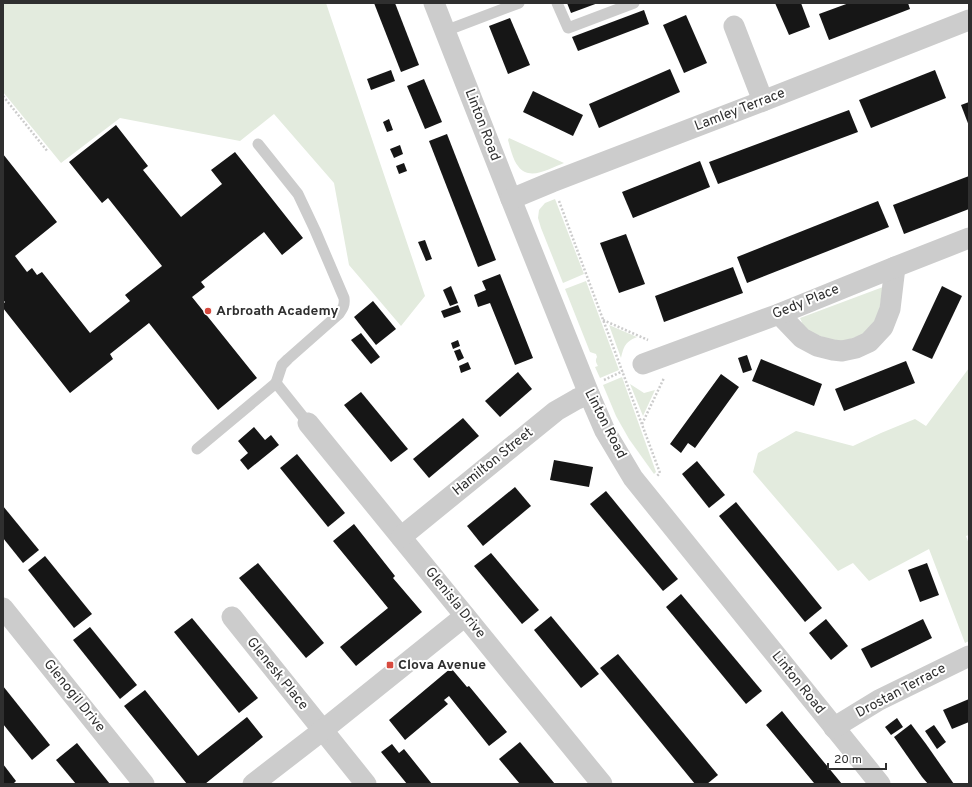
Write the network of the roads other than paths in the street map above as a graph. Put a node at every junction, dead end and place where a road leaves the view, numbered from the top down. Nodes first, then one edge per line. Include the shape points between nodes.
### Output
1 (434, 3) edge
2 (519, 3) edge
3 (557, 3) edge
4 (634, 3) edge
5 (969, 20) edge
6 (734, 26) dead end
7 (445, 31) junction
8 (763, 101) junction
9 (258, 144) dead end
10 (511, 199) junction
11 (969, 238) edge
12 (895, 267) junction
13 (779, 314) junction
14 (642, 364) road end
15 (276, 383) junction
16 (587, 391) junction
17 (308, 423) joint
18 (197, 449) dead end
19 (401, 537) junction
20 (3, 608) edge
21 (465, 616) junction
22 (232, 617) dead end
23 (969, 656) edge
24 (834, 728) junction
25 (323, 730) junction
26 (144, 784) edge
27 (253, 784) edge
28 (366, 784) edge
29 (602, 784) edge
30 (880, 784) edge

1 - 7 street, Linton Road
2 - 7 lane
3 - 4 lane via 568,28
5 - 8 street, Lamley Terrace
6 - 8 street
7 - 10 street, Linton Road
8 - 10 street, Lamley Terrace
9 - 15 lane via 298,194 345,303 339,314 282,365
10 - 16 street, Linton Road
11 - 12 street, Gedy Place
12 - 13 street, Gedy Place
12 - 13 street via 890,309 883,327 868,342 856,348 842,351 817,346 802,338
13 - 14 street, Gedy Place
15 - 17 lane
15 - 18 lane
16 - 19 street, Hamilton Street via 556,411
16 - 24 street, Linton Road via 605,431 633,478
17 - 19 street, Glenisla Drive
19 - 21 street, Glenisla Drive
20 - 26 street, Glenogil Drive
21 - 25 street
21 - 29 street, Glenisla Drive
22 - 25 street, Glenesk Place
23 - 24 street, Drostan Terrace via 879,700
24 - 30 street, Linton Road
25 - 27 street
25 - 28 street, Glenesk Place

